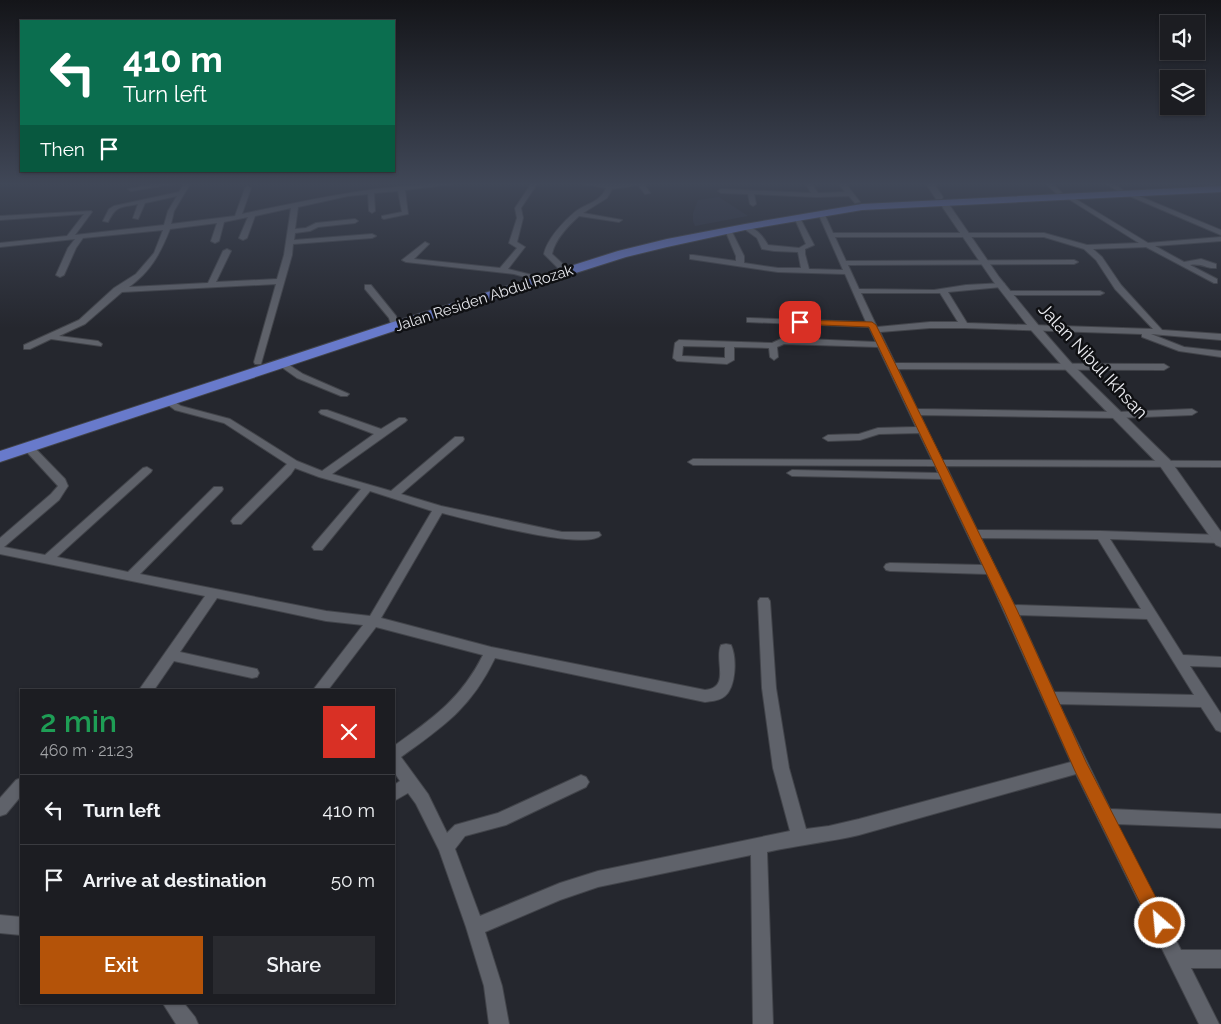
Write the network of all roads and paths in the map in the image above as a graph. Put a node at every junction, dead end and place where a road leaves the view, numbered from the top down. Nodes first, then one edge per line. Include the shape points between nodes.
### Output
1 (292, 231) edge
2 (77, 232) edge
3 (122, 232) edge
4 (165, 232) edge
5 (218, 232) edge
6 (245, 232) edge
7 (516, 232) edge
8 (560, 232) edge
9 (694, 232) edge
10 (720, 232) edge
11 (729, 232) edge
12 (752, 232) edge
13 (804, 232) edge
14 (829, 232) edge
15 (1125, 232) edge
16 (964, 234) junction
17 (830, 235) junction
18 (372, 236) dead end
19 (74, 237) junction
20 (243, 238) dead end
21 (1221, 240) edge
22 (215, 241) dead end
23 (1212, 241) junction
24 (290, 242) junction
25 (425, 244) dead end
26 (0, 245) edge
27 (1147, 245) junction
28 (1221, 246) edge
29 (1087, 247) junction
30 (802, 250) junction
31 (227, 251) dead end
32 (693, 256) dead end
33 (983, 261) junction
34 (1074, 262) dead end
35 (843, 263) junction
36 (1183, 264) junction
37 (740, 265) junction
38 (562, 266) junction
39 (1213, 266) dead end
40 (502, 271) junction
41 (806, 272) junction
42 (849, 272) junction
43 (60, 275) dead end
44 (529, 276) junction
45 (280, 281) junction
46 (1214, 282) dead end
47 (214, 285) junction
48 (368, 287) dead end
49 (1004, 289) junction
50 (118, 290) junction
51 (858, 291) junction
52 (943, 291) junction
53 (1100, 293) dead end
54 (750, 320) dead end
55 (395, 323) junction
56 (964, 325) junction
57 (873, 327) junction
58 (1034, 328) junction
59 (1136, 332) junction
60 (1160, 332) junction
61 (50, 337) junction
62 (1221, 337) edge
63 (98, 344) dead end
64 (728, 344) junction
65 (883, 345) junction
66 (773, 346) junction
67 (26, 347) dead end
68 (1221, 354) edge
69 (774, 357) dead end
70 (258, 362) junction
71 (283, 364) junction
72 (893, 366) junction
73 (1164, 367) dead end
74 (1070, 368) junction
75 (344, 394) dead end
76 (168, 401) junction
77 (324, 412) dead end
78 (916, 412) junction
79 (1192, 412) dead end
80 (1118, 415) junction
81 (402, 420) dead end
82 (924, 430) junction
83 (382, 433) junction
84 (828, 438) dead end
85 (459, 439) dead end
86 (0, 446) edge
87 (28, 447) junction
88 (0, 457) edge
89 (693, 462) dead end
90 (1165, 462) junction
91 (293, 463) junction
92 (939, 463) junction
93 (1221, 464) edge
94 (148, 470) dead end
95 (792, 473) dead end
96 (324, 475) junction
97 (945, 476) junction
98 (368, 487) junction
99 (218, 489) dead end
100 (394, 495) junction
101 (439, 509) junction
102 (236, 521) dead end
103 (973, 534) junction
104 (1101, 534) junction
105 (595, 535) dead end
106 (1220, 540) edge
107 (0, 544) edge
108 (318, 547) dead end
109 (0, 550) edge
110 (47, 560) junction
111 (890, 567) dead end
112 (991, 570) junction
113 (130, 577) junction
114 (213, 594) junction
115 (764, 601) dead end
116 (1010, 610) junction
117 (1151, 614) junction
118 (374, 621) junction
119 (726, 649) dead end
120 (490, 652) junction
121 (170, 655) junction
122 (1180, 660) junction
123 (1221, 662) edge
124 (252, 672) dead end
125 (147, 689) edge
126 (321, 689) edge
127 (1050, 698) junction
128 (1206, 701) junction
129 (1221, 726) edge
130 (395, 753) edge
131 (395, 761) edge
132 (1080, 766) junction
133 (410, 782) junction
134 (581, 782) dead end
135 (20, 785) edge
136 (395, 793) edge
137 (0, 809) edge
138 (1106, 816) junction
139 (1221, 821) edge
140 (800, 837) junction
141 (759, 846) junction
142 (446, 848) junction
143 (0, 924) edge
144 (20, 926) edge
145 (475, 927) junction
146 (1178, 959) junction
147 (1221, 959) edge
148 (173, 1004) edge
149 (188, 1024) edge
150 (499, 1024) edge
151 (763, 1024) edge
152 (1209, 1024) edge

1 - 24 street
2 - 19 street
3 - 19 street
4 - 50 street via 154,258 139,276
5 - 22 street
6 - 20 street
7 - 40 street via 512,243 521,247
8 - 38 street via 548,254
9 - 38 highway, Jalan Residen Abdul Rozak
10 - 55 highway, Jalan Residen Abdul Rozak via 622,254
11 - 37 street via 740,256
12 - 30 street via 760,237 765,247
13 - 30 street via 810,245
14 - 17 street
15 - 27 street
16 - 17 street
16 - 29 street via 1051,236
16 - 33 street, Jalan Nibul Ikhsan
17 - 35 street
18 - 24 street
19 - 26 street
19 - 43 street
21 - 23 street
23 - 27 street
23 - 28 street
24 - 45 street
25 - 40 street via 407,260
27 - 29 street
27 - 36 street
29 - 60 street via 1118,287
30 - 41 street
31 - 47 street
32 - 37 street
33 - 34 street
33 - 35 street
33 - 49 street, Jalan Nibul Ikhsan
35 - 42 street
36 - 39 street via 1201,261
36 - 46 street
37 - 41 street
38 - 44 highway, Jalan Residen Abdul Rozak
40 - 44 street
41 - 42 street
42 - 51 street
44 - 55 highway, Jalan Residen Abdul Rozak
45 - 47 street
45 - 70 street
47 - 50 street
48 - 55 street
49 - 52 street via 966,287
49 - 53 street
49 - 58 street, Jalan Nibul Ikhsan
50 - 61 street via 82,322
51 - 52 street
51 - 57 street
52 - 56 street
54 - 57 street
55 - 70 highway, Jalan Residen Abdul Rozak
55 - 71 highway, Jalan Residen Abdul Rozak
56 - 57 street
56 - 58 street
57 - 65 street
58 - 59 street
58 - 74 street, Jalan Nibul Ikhsan
59 - 60 street
59 - 68 street via 1180,348
60 - 62 street
61 - 63 street
61 - 67 street
64 - 64 street via 679,343 677,358 727,361 730,357
64 - 66 street
65 - 66 street via 790,341 777,342
65 - 72 street
66 - 69 street
70 - 86 highway, Jalan Residen Abdul Rozak
71 - 75 street via 300,376
71 - 76 highway, Jalan Residen Abdul Rozak
72 - 74 street
72 - 78 street
73 - 74 street
74 - 80 street, Jalan Nibul Ikhsan
76 - 87 highway, Jalan Residen Abdul Rozak
76 - 91 street via 178,408 227,421
77 - 83 street
78 - 80 street
78 - 82 street
79 - 80 street
80 - 90 street, Jalan Nibul Ikhsan
81 - 83 street
82 - 84 street via 878,431 860,438
82 - 92 street
83 - 96 street
85 - 100 street
87 - 88 highway, Jalan Residen Abdul Rozak
87 - 107 street via 62,486 55,497
89 - 92 street
90 - 92 street
90 - 93 street
90 - 106 street, Jalan Nibul Ikhsan
91 - 96 street
91 - 102 street
92 - 97 street
94 - 110 street
95 - 97 street
96 - 98 street
97 - 103 street
98 - 100 street
98 - 108 street
99 - 113 street
100 - 101 street
101 - 105 street via 562,536
101 - 118 street
103 - 104 street
103 - 112 street
104 - 106 street
104 - 117 street
109 - 110 street
110 - 113 street
111 - 112 street
112 - 116 street
113 - 114 street
114 - 118 street via 326,616
114 - 121 street
115 - 140 street via 769,688 781,768
116 - 117 street
116 - 127 street
117 - 122 street
118 - 120 street
118 - 126 street
119 - 120 street via 726,686 722,692 712,696
120 - 130 street via 478,678 459,703
121 - 124 street
121 - 125 street
122 - 123 street
122 - 128 street
127 - 128 street
127 - 132 street
128 - 129 street
131 - 133 street
132 - 138 street
132 - 140 street via 859,827
133 - 136 street
133 - 142 street via 422,798
134 - 142 street via 500,820 461,830
135 - 137 street
138 - 139 street
138 - 146 street
140 - 141 street
141 - 145 street via 598,880
141 - 151 street
142 - 145 street
143 - 144 street
145 - 150 street via 493,986
146 - 147 street
146 - 152 street
148 - 149 street

